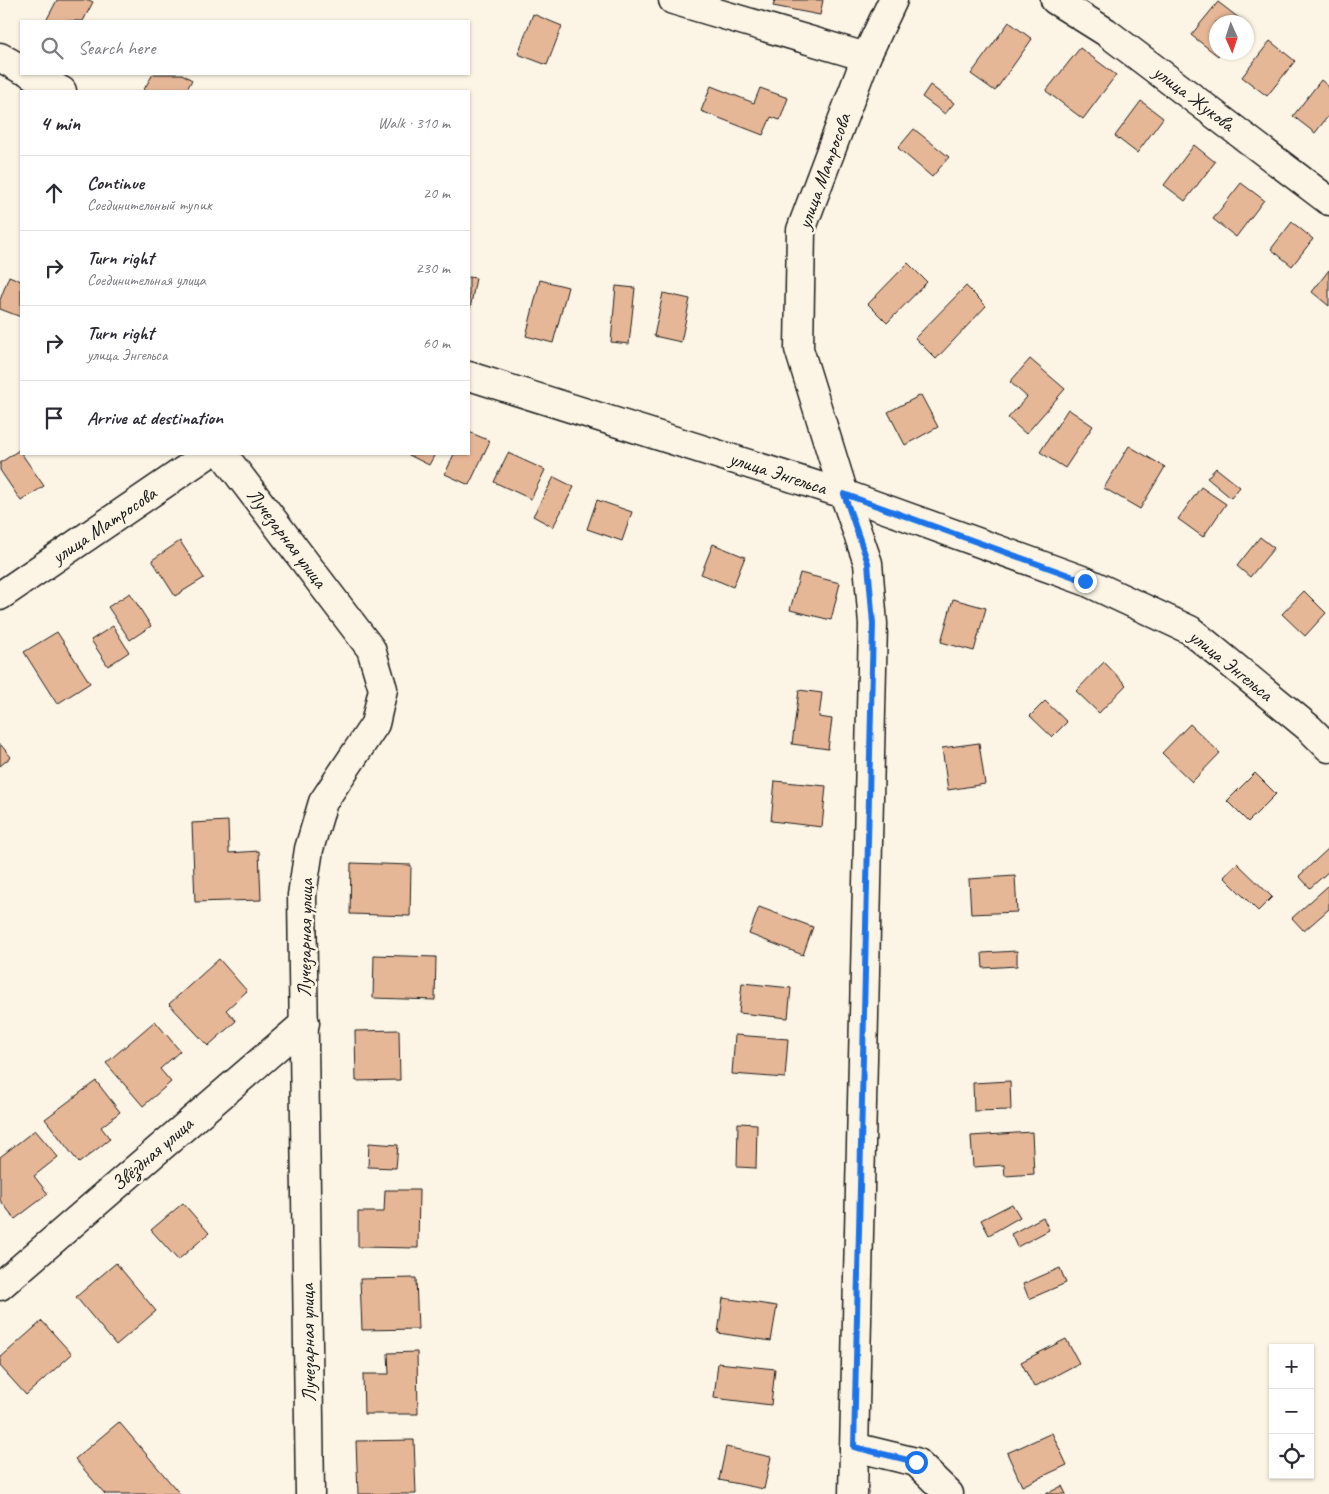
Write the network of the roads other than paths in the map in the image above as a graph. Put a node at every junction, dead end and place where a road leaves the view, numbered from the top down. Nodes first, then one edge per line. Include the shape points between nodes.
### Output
1 (673, 0) edge
2 (893, 0) edge
3 (1055, 0) edge
4 (0, 57) edge
5 (866, 57) junction
6 (20, 67) edge
7 (33, 75) edge
8 (60, 90) edge
9 (1329, 201) edge
10 (470, 376) edge
11 (207, 455) edge
12 (224, 455) edge
13 (844, 494) junction
14 (0, 596) edge
15 (1329, 748) edge
16 (304, 1023) junction
17 (0, 1286) edge
18 (854, 1447) junction
19 (310, 1494) edge
20 (853, 1494) edge
21 (949, 1494) edge

1 - 5 street
2 - 5 street, улица Матросова
3 - 9 street, улица Жукова via 1106,32
4 - 6 street
5 - 13 street, улица Матросова via 801,230 799,349
7 - 8 street
10 - 13 street, улица Энгельса
11 - 14 street, улица Матросова
12 - 16 street, Лучезарная улица via 371,649 383,689 375,724 323,802 309,849 302,895
13 - 15 street, улица Энгельса via 1085,581 1190,630
13 - 18 street, улица Матросова via 868,563 873,624
16 - 17 street, Звёздная улица
16 - 19 street, Лучезарная улица
18 - 20 street, улица Матросова
18 - 21 street via 916,1462

